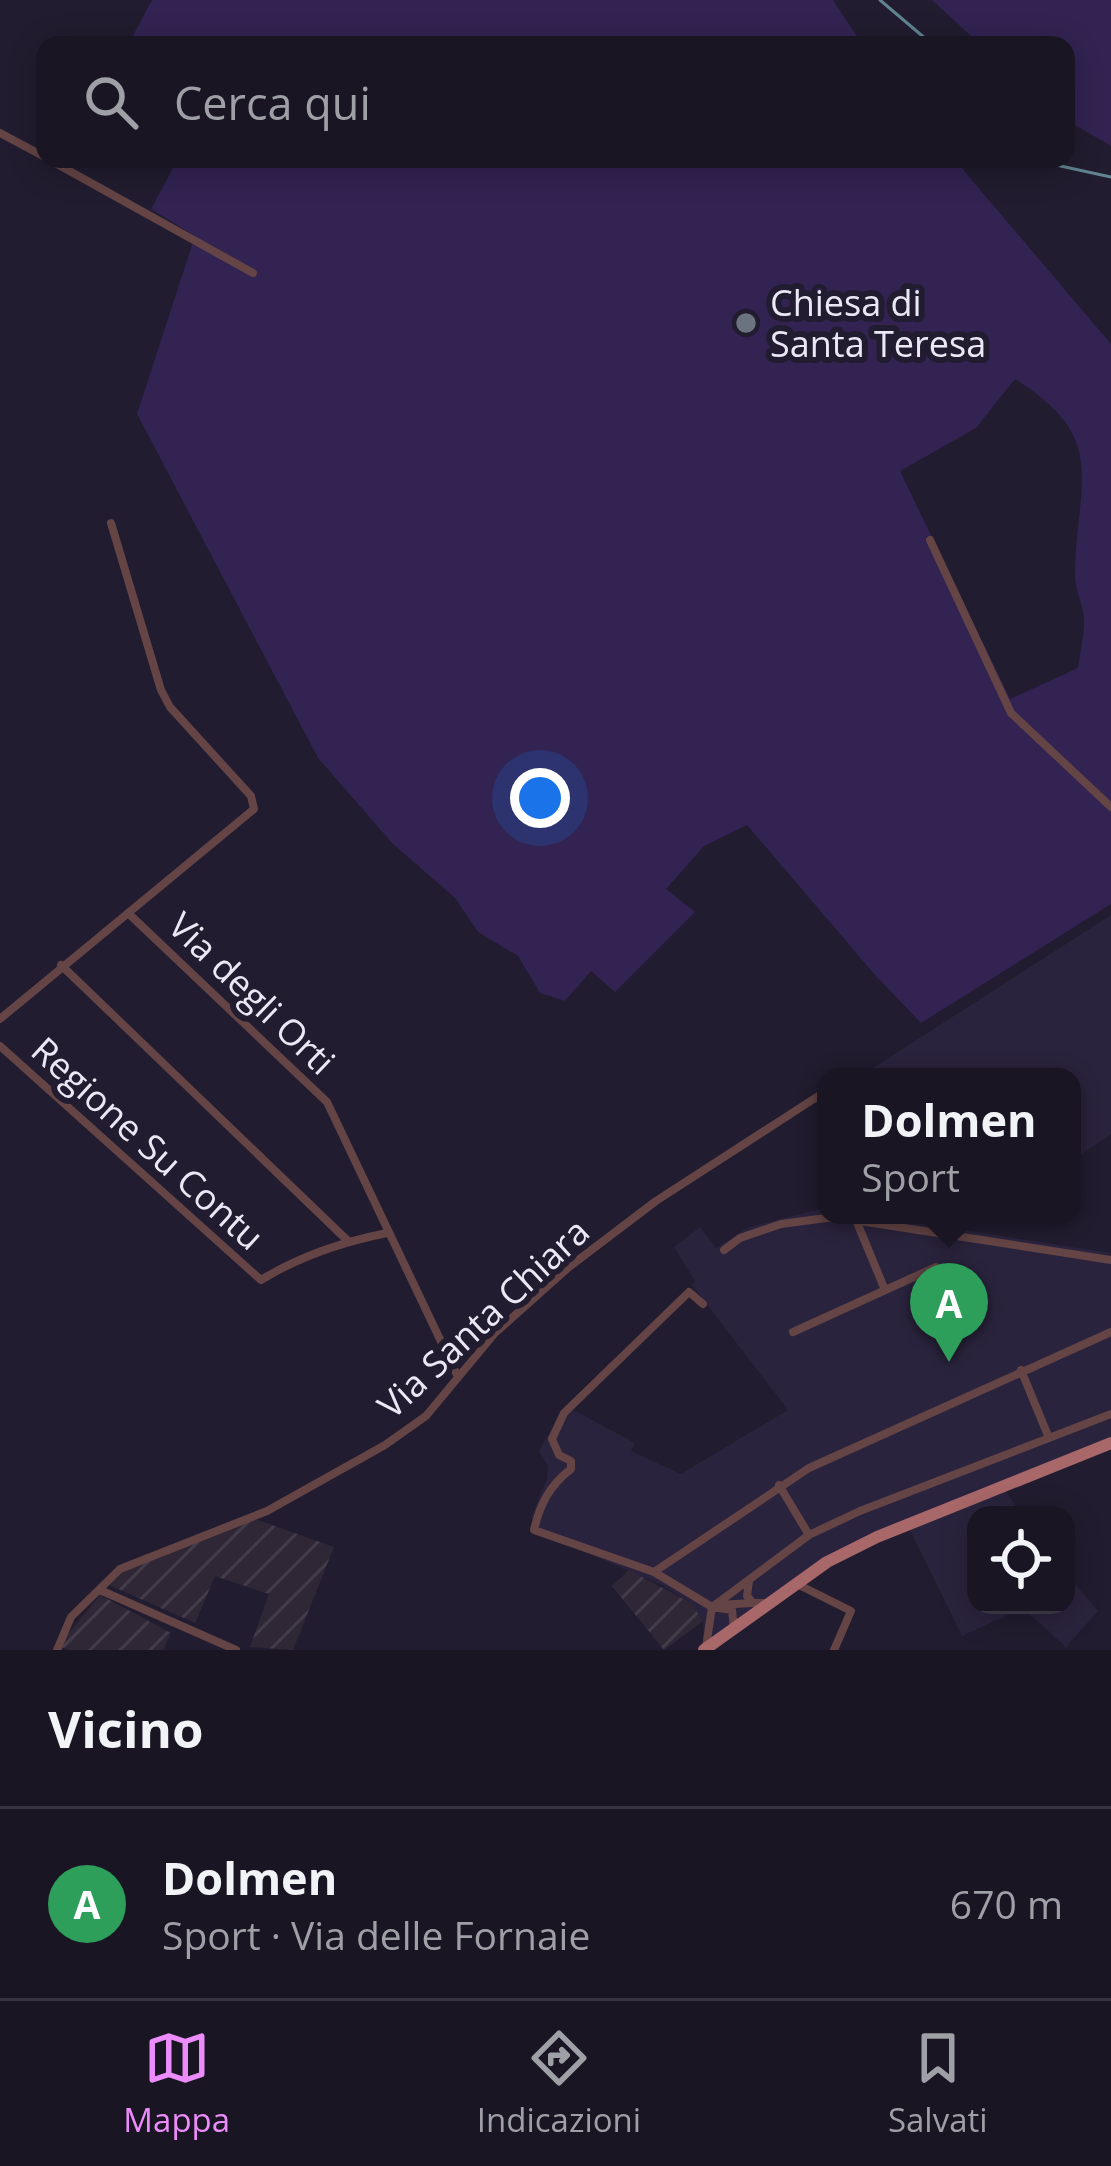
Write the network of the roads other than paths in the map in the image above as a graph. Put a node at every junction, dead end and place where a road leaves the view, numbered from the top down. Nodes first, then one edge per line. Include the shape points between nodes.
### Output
1 (0, 134) edge
2 (36, 152) edge
3 (65, 168) edge
4 (253, 273) dead end
5 (111, 523) dead end
6 (930, 540) dead end
7 (1111, 807) edge
8 (128, 913) junction
9 (62, 965) junction
10 (0, 1019) edge
11 (0, 1046) edge
12 (817, 1096) edge
13 (817, 1218) edge
14 (858, 1224) edge
15 (882, 1224) edge
16 (387, 1233) junction
17 (348, 1241) junction
18 (724, 1250) dead end
19 (1111, 1260) edge
20 (936, 1267) dead end
21 (885, 1290) junction
22 (703, 1304) dead end
23 (793, 1331) dead end
24 (1111, 1332) edge
25 (1021, 1370) junction
26 (457, 1376) junction
27 (1111, 1414) edge
28 (1049, 1438) junction
29 (1111, 1443) edge
30 (779, 1485) junction
31 (808, 1535) junction
32 (654, 1572) junction
33 (749, 1580) junction
34 (795, 1583) junction
35 (100, 1590) junction
36 (732, 1601) junction
37 (753, 1603) junction
38 (768, 1603) junction
39 (713, 1612) junction
40 (734, 1628) junction
41 (705, 1649) edge
42 (57, 1650) edge
43 (236, 1650) edge
44 (834, 1650) edge

1 - 2 street
3 - 4 street
5 - 8 street via 170,706 255,802
6 - 7 street via 1011,713
8 - 9 street
8 - 16 street, Via degli Orti via 327,1102
9 - 10 street
9 - 17 street
11 - 17 street, Regione Su Contu via 261,1280
12 - 26 street, Via Santa Chiara via 569,1267
13 - 18 street via 781,1223
14 - 21 street
15 - 19 street
16 - 17 street
16 - 26 street, Via degli Orti
20 - 21 street
21 - 23 street
22 - 32 street via 689,1292 564,1413 553,1439 571,1469 556,1480 534,1530
24 - 25 street
25 - 28 street
25 - 30 street
26 - 35 street, Via Santa Chiara via 426,1416 385,1445 268,1511 138,1560
27 - 28 street
28 - 31 street
29 - 34 main road via 877,1537
30 - 31 street
30 - 32 street
31 - 33 street
32 - 39 street
33 - 36 street
33 - 37 street
34 - 38 main road
34 - 44 street via 851,1611
35 - 42 street, Via Santa Chiara via 71,1617
35 - 43 street
36 - 37 street
36 - 39 street
36 - 39 street
36 - 40 street
37 - 38 street
38 - 40 main road
39 - 40 street
39 - 41 street
40 - 41 main road

